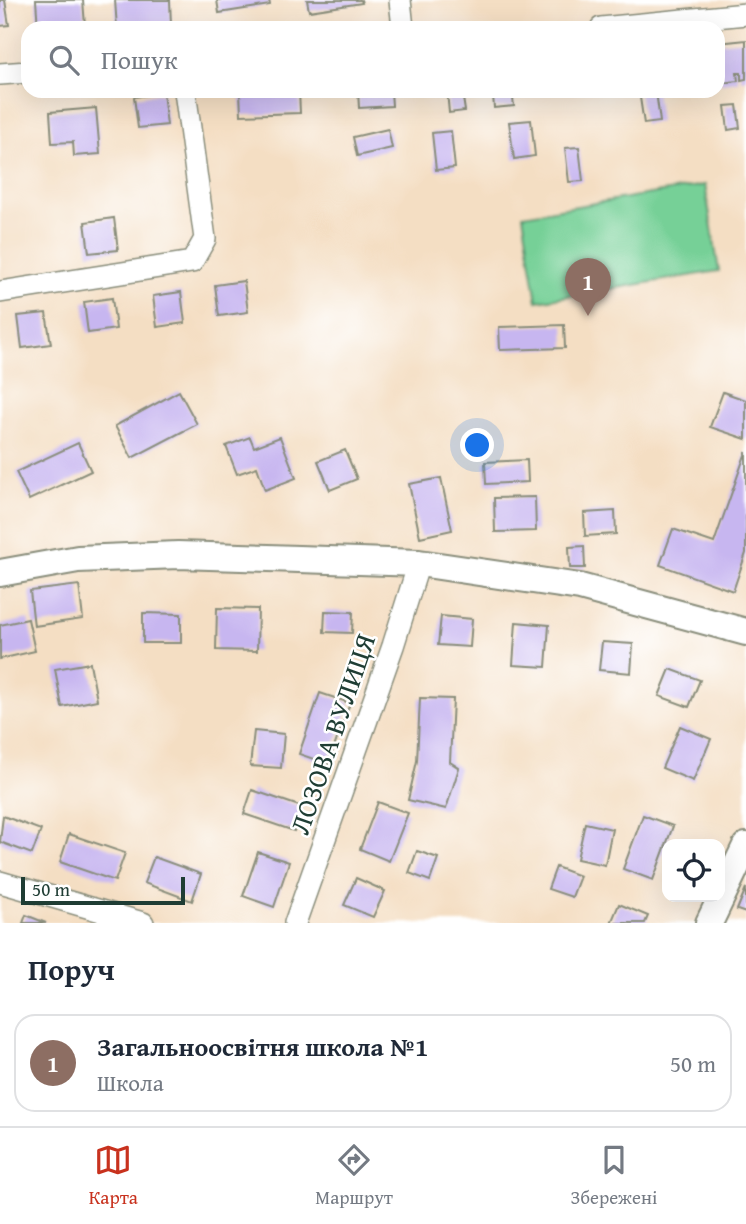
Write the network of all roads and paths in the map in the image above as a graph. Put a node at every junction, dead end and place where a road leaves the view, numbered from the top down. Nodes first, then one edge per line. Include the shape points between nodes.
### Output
1 (400, 0) edge
2 (746, 14) edge
3 (402, 21) edge
4 (674, 21) edge
5 (21, 72) edge
6 (0, 74) edge
7 (186, 98) edge
8 (0, 292) edge
9 (419, 563) junction
10 (0, 573) edge
11 (746, 632) edge
12 (746, 846) edge
13 (0, 882) edge
14 (143, 923) edge
15 (295, 923) edge
16 (709, 923) edge

1 - 3 street
2 - 4 street
5 - 6 street
7 - 8 street via 205,239 192,262
9 - 10 street via 178,555 78,559
9 - 11 street via 580,587
9 - 15 street, ЛОЗОВА ВУЛИЦЯ
12 - 16 street
13 - 14 street

